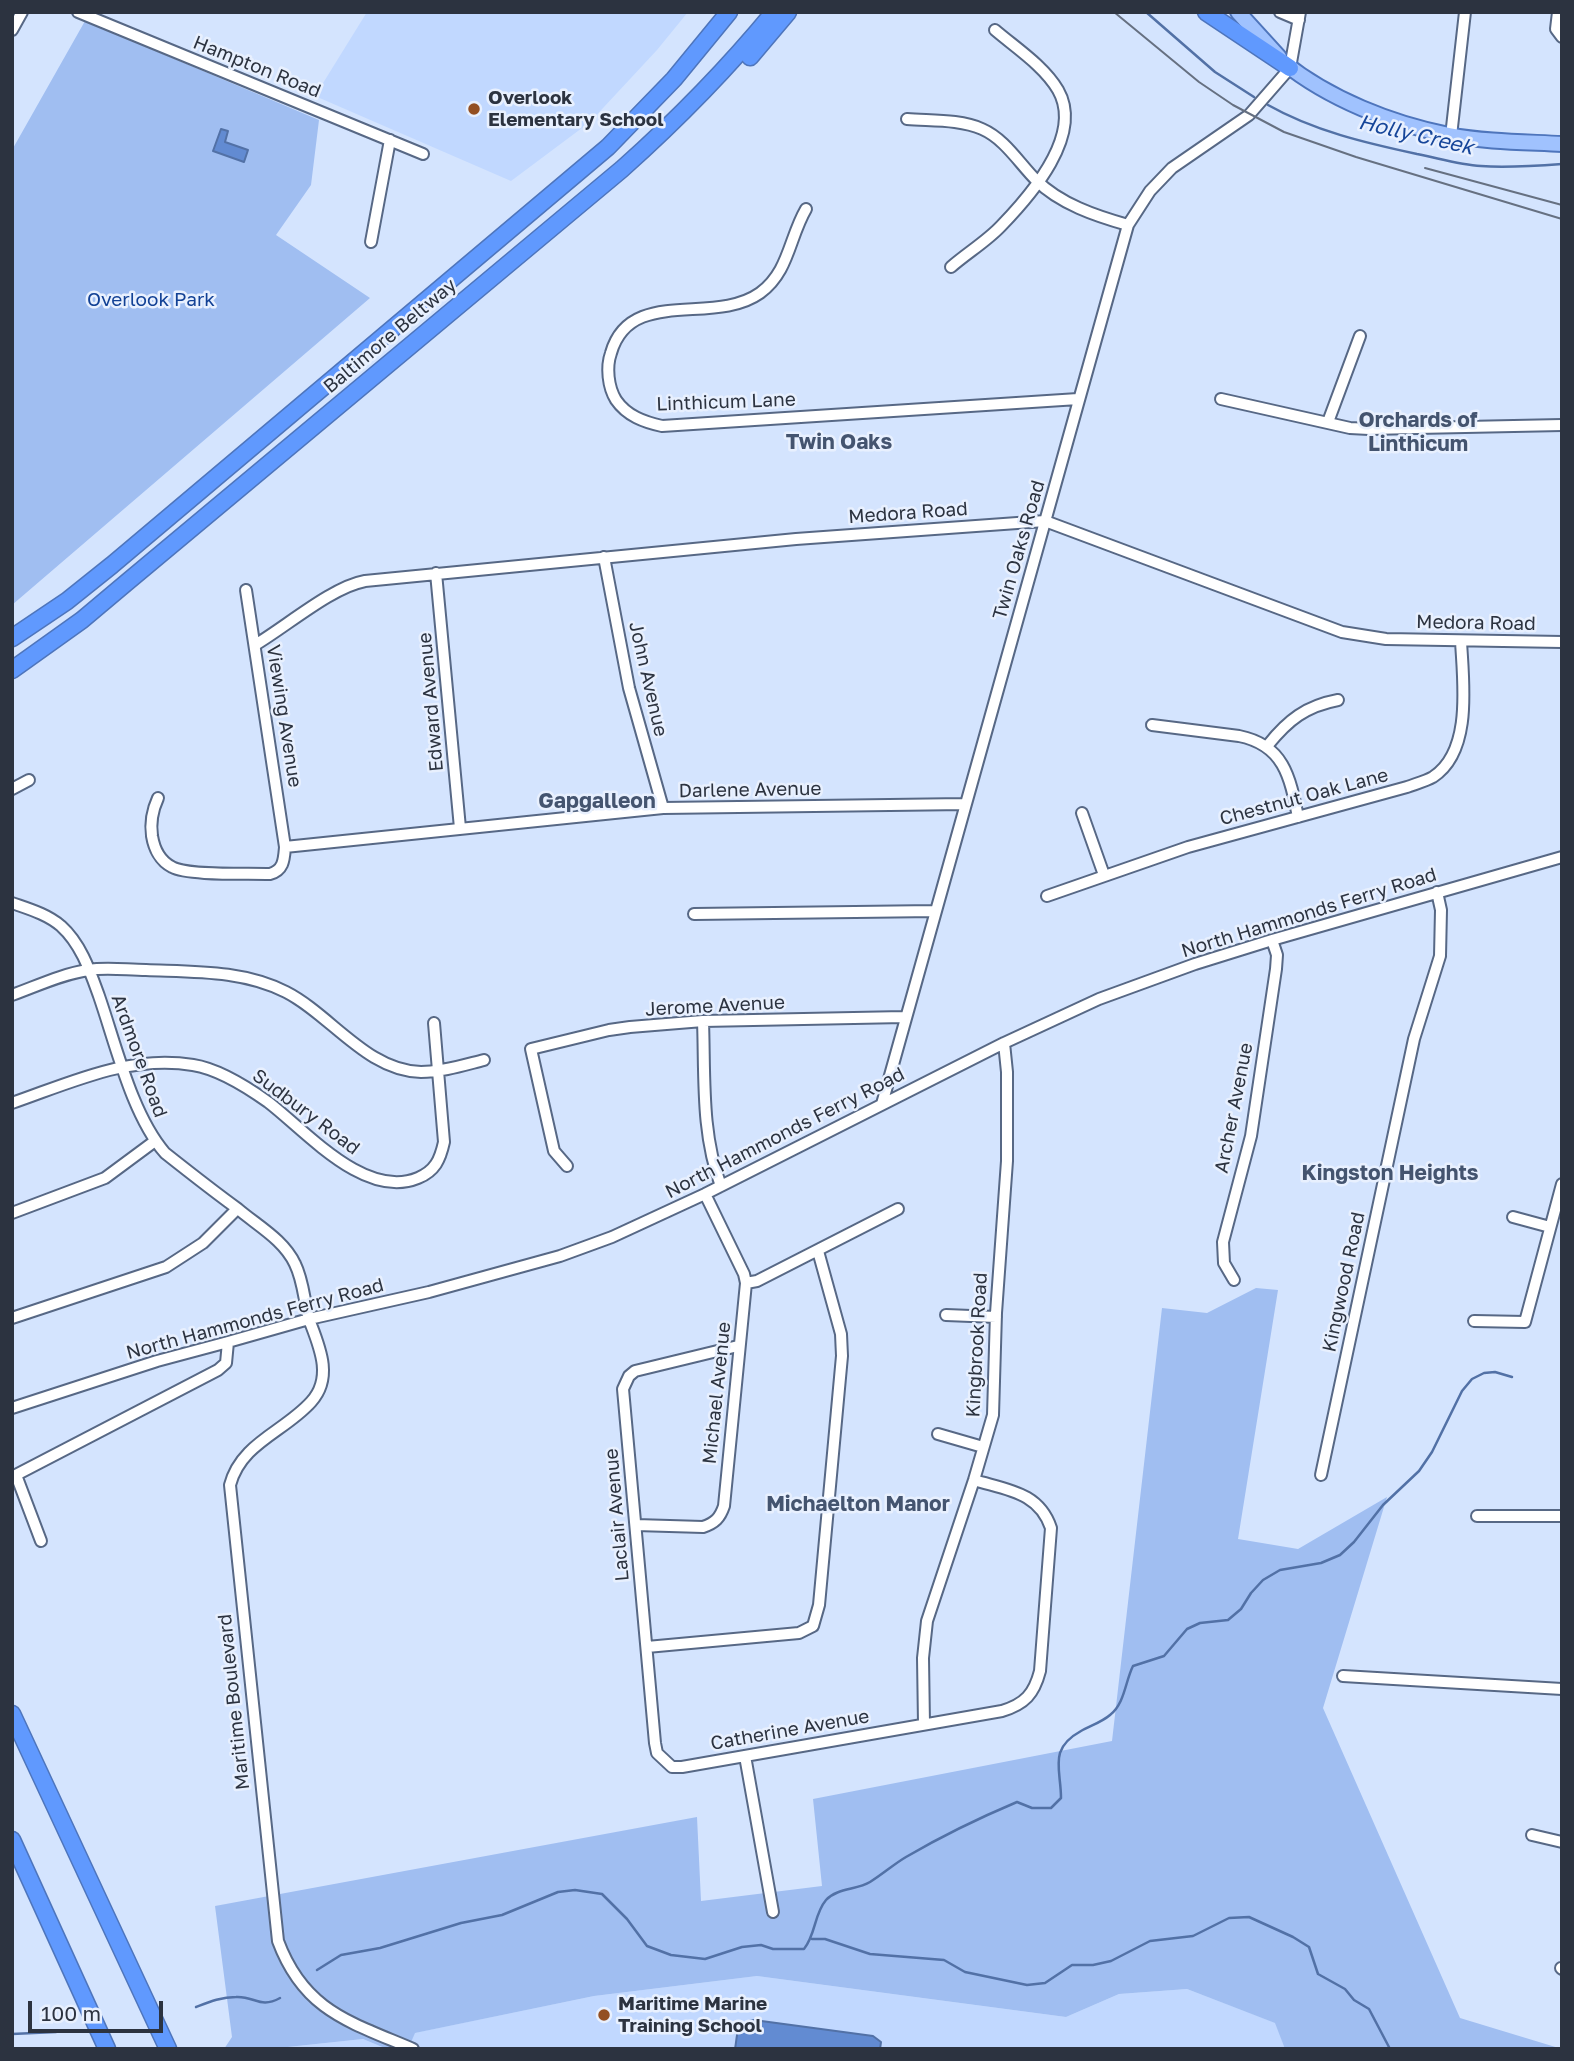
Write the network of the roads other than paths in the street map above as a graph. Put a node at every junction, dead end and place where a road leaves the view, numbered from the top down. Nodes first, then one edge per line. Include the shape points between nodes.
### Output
1 (22, 12) edge
2 (78, 12) edge
3 (729, 12) edge
4 (774, 12) edge
5 (788, 12) edge
6 (1206, 12) edge
7 (1219, 12) edge
8 (1238, 12) edge
9 (1280, 12) edge
10 (1465, 12) edge
11 (1558, 12) edge
12 (1299, 16) edge
13 (12, 30) edge
14 (995, 30) dead end
15 (1560, 36) edge
16 (1290, 68) junction
17 (907, 119) dead end
18 (1451, 135) junction
19 (390, 140) junction
20 (1562, 144) edge
21 (423, 154) dead end
22 (622, 169) junction
23 (1038, 182) junction
24 (806, 209) dead end
25 (1128, 225) junction
26 (371, 242) dead end
27 (951, 267) dead end
28 (1360, 336) dead end
29 (1078, 398) junction
30 (1221, 399) dead end
31 (1328, 422) junction
32 (1562, 425) edge
33 (1045, 521) junction
34 (604, 558) junction
35 (436, 573) junction
36 (246, 590) dead end
37 (12, 638) edge
38 (1461, 640) junction
39 (1562, 642) edge
40 (256, 645) junction
41 (12, 671) edge
42 (1338, 700) dead end
43 (1152, 726) dead end
44 (1268, 746) junction
45 (30, 780) dead end
46 (12, 789) edge
47 (158, 798) dead end
48 (965, 804) junction
49 (663, 808) junction
50 (1082, 813) dead end
51 (1298, 817) junction
52 (460, 828) junction
53 (285, 847) junction
54 (1562, 857) edge
55 (1104, 875) junction
56 (1437, 892) junction
57 (1047, 896) dead end
58 (12, 903) edge
59 (935, 911) junction
60 (694, 914) dead end
61 (1272, 940) junction
62 (90, 969) junction
63 (12, 995) edge
64 (904, 1017) junction
65 (703, 1021) junction
66 (434, 1023) dead end
67 (1004, 1043) junction
68 (484, 1060) dead end
69 (123, 1066) junction
70 (438, 1071) junction
71 (12, 1103) edge
72 (882, 1104) junction
73 (155, 1141) junction
74 (567, 1166) dead end
75 (1562, 1184) edge
76 (721, 1186) junction
77 (705, 1194) junction
78 (237, 1209) junction
79 (898, 1209) dead end
80 (12, 1213) edge
81 (1513, 1217) dead end
82 (1550, 1227) junction
83 (818, 1251) junction
84 (1234, 1280) dead end
85 (746, 1283) junction
86 (947, 1314) dead end
87 (996, 1317) junction
88 (12, 1318) edge
89 (309, 1319) junction
90 (1474, 1321) dead end
91 (228, 1342) junction
92 (738, 1346) junction
93 (12, 1408) edge
94 (938, 1434) dead end
95 (983, 1447) junction
96 (1321, 1475) dead end
97 (14, 1476) edge
98 (974, 1480) junction
99 (1477, 1516) dead end
100 (1562, 1516) edge
101 (636, 1525) junction
102 (41, 1541) dead end
103 (647, 1647) junction
104 (1343, 1676) dead end
105 (1562, 1689) edge
106 (12, 1714) edge
107 (924, 1724) junction
108 (745, 1756) junction
109 (664, 1762) joint
110 (1532, 1835) dead end
111 (12, 1840) edge
112 (1562, 1842) edge
113 (773, 1912) dead end
114 (107, 2049) edge
115 (168, 2049) edge
116 (413, 2049) edge

1 - 13 street
2 - 19 street, Hampton Road
3 - 37 highway, Baltimore Beltway via 674,79 608,147 112,565
4 - 22 highway, Baltimore Beltway via 695,101
5 - 22 highway via 740,68
6 - 16 highway
7 - 16 main road
8 - 16 main road
9 - 12 street
10 - 18 street
11 - 15 street
12 - 16 street
14 - 23 street via 1051,80 1064,103 1062,139
16 - 18 main road via 1358,106
16 - 25 street, Twin Oaks Road via 1249,115 1171,168
17 - 23 street via 981,128 995,136
18 - 20 main road
19 - 21 street, Hampton Road
19 - 26 street
22 - 41 highway, Baltimore Beltway via 82,620
23 - 25 street via 1098,217
23 - 27 street via 1000,227
24 - 29 street, Linthicum Lane via 782,270 762,292 724,308 651,313 629,324 619,335 608,373 616,400 624,408 643,422 662,426
25 - 29 street, Twin Oaks Road
28 - 31 street
29 - 33 street, Twin Oaks Road
30 - 31 street
31 - 32 street via 1368,429
33 - 34 street, Medora Road
33 - 38 street, Medora Road via 1342,632 1386,639
33 - 48 street, Twin Oaks Road
34 - 35 street, Medora Road
34 - 49 street, John Avenue via 629,688
35 - 40 street, Medora Road via 355,583
35 - 52 street, Edward Avenue
36 - 40 street, Viewing Avenue
38 - 39 street, Medora Road
38 - 51 street, Chestnut Oak Lane via 1460,735 1434,776
40 - 53 street, Viewing Avenue
42 - 44 street via 1308,708 1282,727
43 - 44 street via 1254,738
44 - 51 street via 1292,787
45 - 46 street
47 - 53 street via 151,816 153,841 173,868 270,874 280,869
48 - 49 street, Darlene Avenue
48 - 59 street, Twin Oaks Road
49 - 52 street, Darlene Avenue
50 - 55 street
51 - 55 street, Chestnut Oak Lane
52 - 53 street, Darlene Avenue
54 - 56 street, North Hammonds Ferry Road
55 - 57 street, Chestnut Oak Lane
56 - 61 street, North Hammonds Ferry Road
56 - 96 street, Kingwood Road via 1440,956 1414,1039
58 - 62 street, Ardmore Road via 59,924 74,939
59 - 60 street
59 - 64 street, Twin Oaks Road
61 - 67 street, North Hammonds Ferry Road via 1099,999
61 - 84 street, Archer Avenue via 1276,969 1251,1136 1223,1242 1224,1263
62 - 63 street
62 - 69 street, Ardmore Road
62 - 70 street via 211,973 262,982 306,1003 380,1061 408,1071
64 - 65 street, Jerome Avenue
64 - 72 street, Twin Oaks Road
65 - 74 street, Jerome Avenue via 609,1030 531,1049 555,1152
65 - 76 street via 707,1127
66 - 70 street, Sudbury Road
67 - 72 street, North Hammonds Ferry Road
67 - 87 street, Kingbrook Road via 1007,1161
68 - 70 street
69 - 70 street, Sudbury Road via 194,1065 224,1075 267,1101 354,1170 397,1183 425,1175 441,1157 444,1142
69 - 71 street, Sudbury Road
69 - 73 street, Ardmore Road
72 - 76 street, North Hammonds Ferry Road
73 - 78 street, Ardmore Road
73 - 80 street via 105,1178
75 - 82 street
76 - 77 street, North Hammonds Ferry Road
77 - 85 street, Michael Avenue
77 - 89 street, North Hammonds Ferry Road via 560,1256
78 - 88 street via 203,1243 166,1266
78 - 89 street, Ardmore Road via 277,1239 296,1265
79 - 83 street
81 - 82 street
82 - 90 street via 1525,1322
83 - 85 street
83 - 103 street via 841,1334 842,1356 819,1605 813,1626 799,1633
85 - 92 street, Michael Avenue
86 - 87 street
87 - 95 street, Kingbrook Road via 993,1415
89 - 91 street, North Hammonds Ferry Road
89 - 116 street, Maritime Boulevard via 323,1364 319,1391 241,1460 230,1485 278,1941 298,1982 313,1998 346,2020
91 - 93 street, North Hammonds Ferry Road
91 - 97 street via 226,1363 218,1370
92 - 101 street, Michael Avenue via 720,1516 703,1527
92 - 101 street, Laclair Avenue via 635,1371 625,1382
94 - 95 street
95 - 98 street, Kingbrook Road
97 - 102 street
98 - 107 street, Kingbrook Road via 927,1621
98 - 107 street, Catherine Avenue via 1030,1498 1042,1509 1051,1528 1040,1671 1036,1686 1017,1707
99 - 100 street
101 - 103 street, Laclair Avenue
103 - 109 street, Laclair Avenue via 655,1743
104 - 105 street
106 - 115 highway
107 - 108 street, Catherine Avenue
108 - 109 street, Catherine Avenue via 682,1767
108 - 113 street
110 - 112 street
111 - 114 highway

